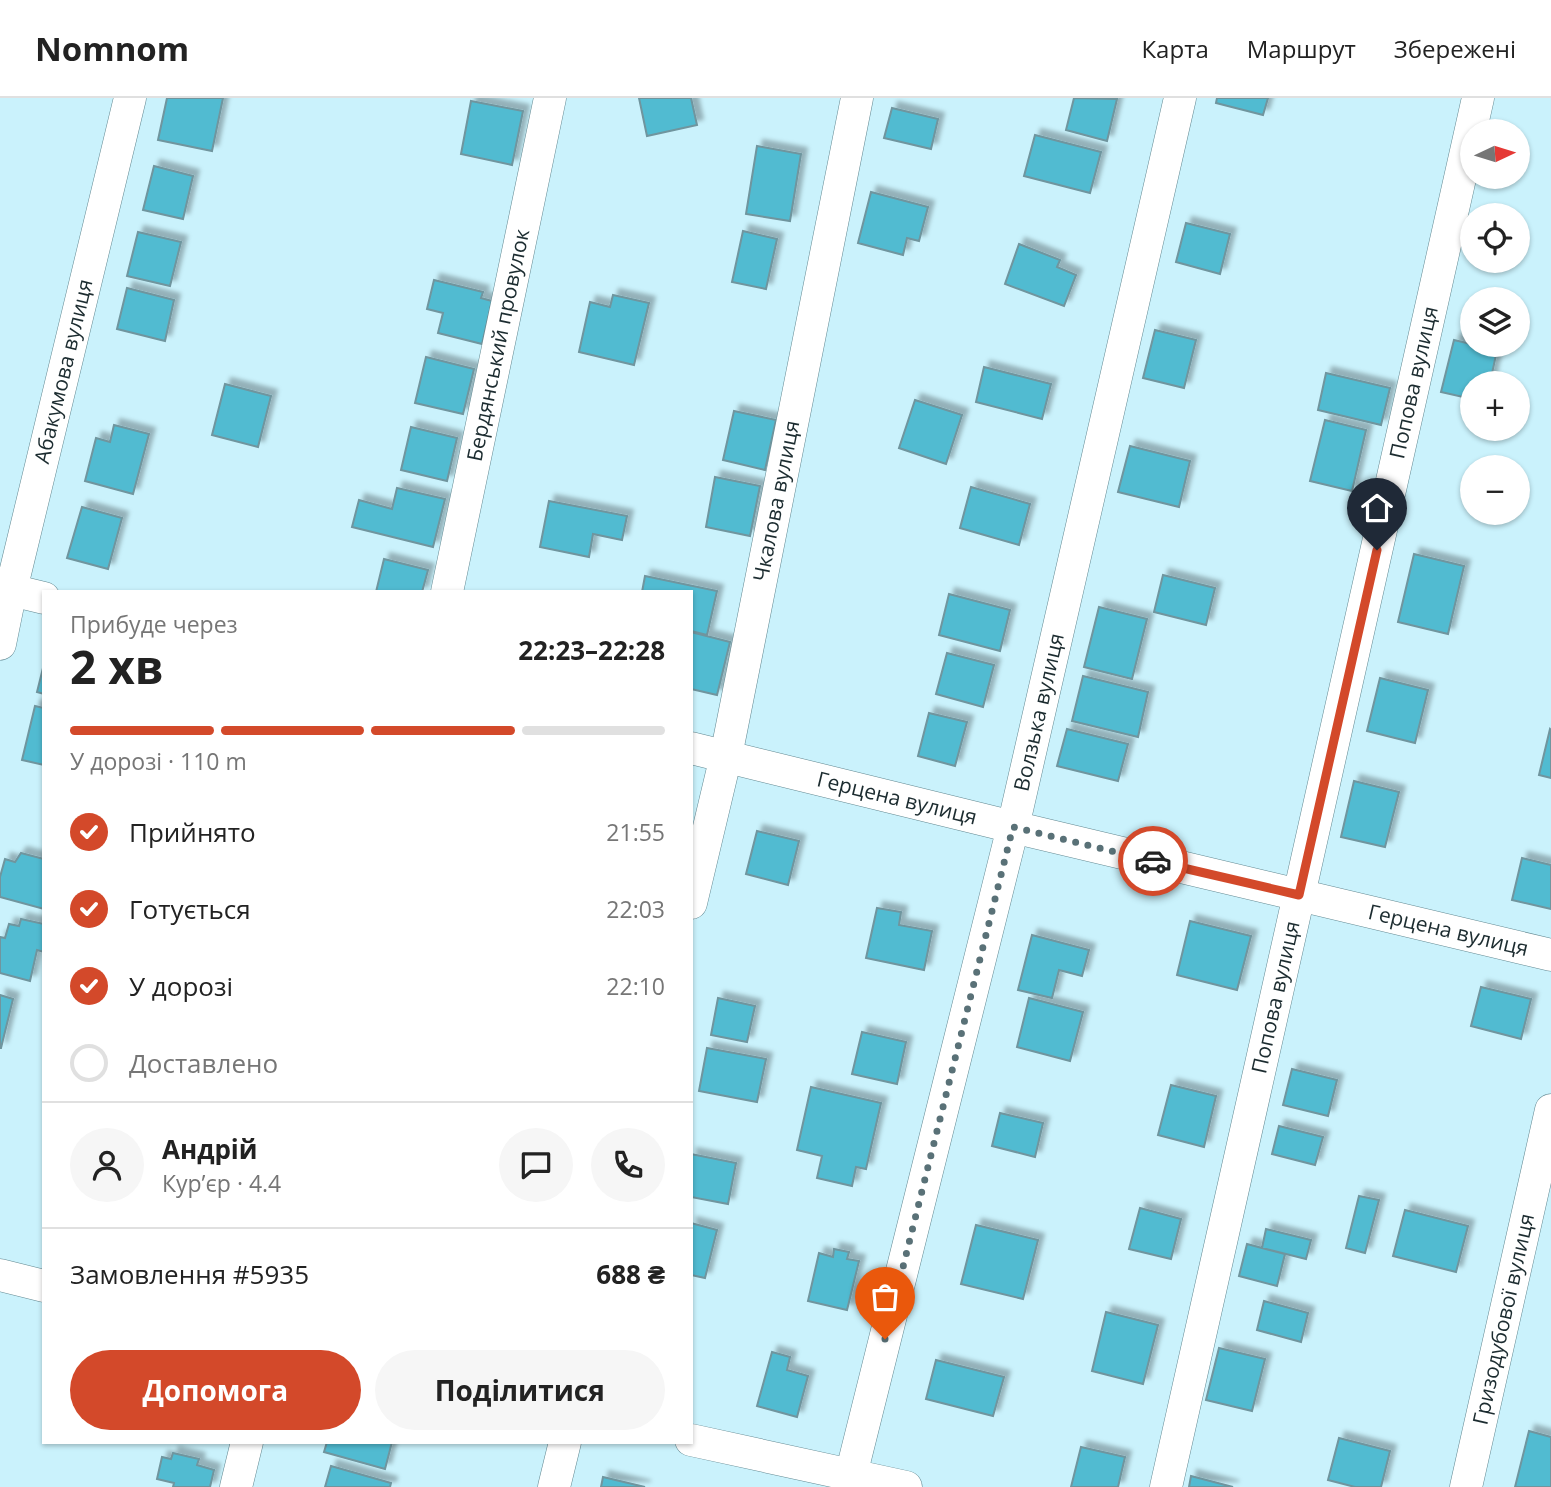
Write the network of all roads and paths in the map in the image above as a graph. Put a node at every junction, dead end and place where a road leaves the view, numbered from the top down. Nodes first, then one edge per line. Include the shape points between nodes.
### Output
1 (130, 98) edge
2 (550, 98) edge
3 (857, 98) edge
4 (1180, 98) edge
5 (1478, 98) edge
6 (11, 590) junction
7 (447, 590) edge
8 (42, 598) edge
9 (0, 644) edge
10 (693, 748) edge
11 (726, 756) junction
12 (1013, 827) junction
13 (693, 895) edge
14 (1299, 895) junction
15 (1551, 955) edge
16 (1551, 1110) edge
17 (0, 1275) edge
18 (42, 1286) edge
19 (693, 1441) edge
20 (247, 1444) edge
21 (565, 1444) edge
22 (850, 1481) edge
23 (236, 1487) edge
24 (554, 1487) edge
25 (906, 1487) edge
26 (1166, 1487) edge
27 (1466, 1487) edge

1 - 6 street, Абакумова вулиця
2 - 7 street, Бердянський провулок
3 - 11 street, Чкалова вулиця
4 - 12 street, Волзька вулиця
5 - 14 street, Попова вулиця
6 - 8 street
6 - 9 street, Абакумова вулиця
10 - 11 street, Герцена вулиця
11 - 12 street, Герцена вулиця
11 - 13 street, Чкалова вулиця
12 - 14 street, Герцена вулиця
12 - 22 street, Волзька вулиця
14 - 15 street, Герцена вулиця
14 - 26 street, Попова вулиця
16 - 27 street, Гризодубової вулиця
17 - 18 street
19 - 22 street
20 - 23 street
21 - 24 street
22 - 25 street

